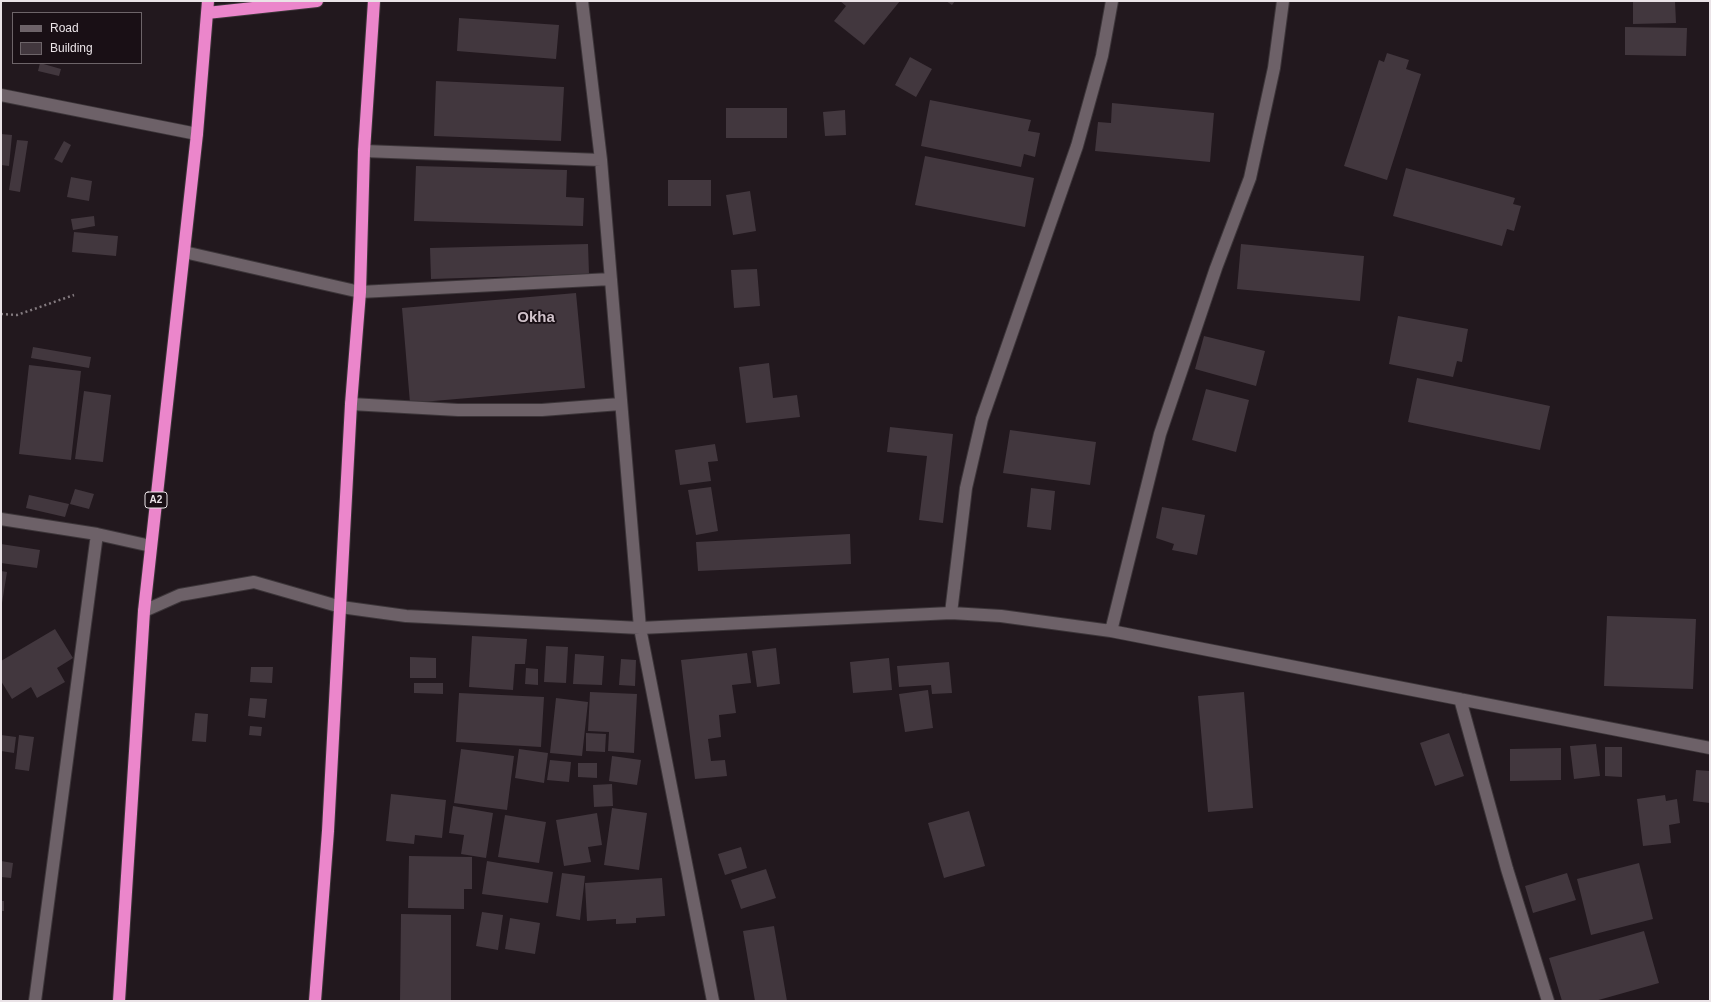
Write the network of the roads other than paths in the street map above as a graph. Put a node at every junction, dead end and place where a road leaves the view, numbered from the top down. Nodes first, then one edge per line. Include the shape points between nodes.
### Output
1 (317, 1) edge
2 (374, 1) edge
3 (582, 1) edge
4 (1112, 1) edge
5 (1283, 1) edge
6 (207, 7) edge
7 (1, 95) edge
8 (197, 134) junction
9 (364, 151) junction
10 (601, 160) junction
11 (184, 252) junction
12 (611, 278) junction
13 (360, 292) junction
14 (351, 404) junction
15 (620, 404) junction
16 (1, 519) edge
17 (98, 534) junction
18 (151, 546) junction
19 (341, 607) junction
20 (144, 611) junction
21 (951, 613) junction
22 (640, 628) junction
23 (1111, 631) junction
24 (1460, 699) junction
25 (1710, 748) edge
26 (35, 1001) edge
27 (119, 1001) edge
28 (315, 1001) edge
29 (713, 1001) edge
30 (1548, 1001) edge

1 - 6 highway
2 - 9 highway
3 - 10 street
4 - 21 street via 1102,56 1077,146 982,419 966,488
5 - 23 street via 1274,68 1250,178 1216,268 1160,434
6 - 8 highway, A2
7 - 8 street
8 - 11 highway, A2
9 - 10 street
9 - 13 highway
10 - 12 street
11 - 13 street
11 - 18 highway, A2
12 - 13 street
12 - 15 street
13 - 14 highway
14 - 15 street via 458,410 542,410
14 - 19 highway
15 - 22 street
16 - 17 street
17 - 18 street
17 - 26 street
18 - 20 highway, A2
19 - 20 street via 254,582 180,595
19 - 22 street via 406,616
19 - 28 highway
20 - 27 highway, A2
21 - 22 street
21 - 23 street via 1001,616
22 - 29 street
23 - 24 street
24 - 25 street
24 - 30 street

